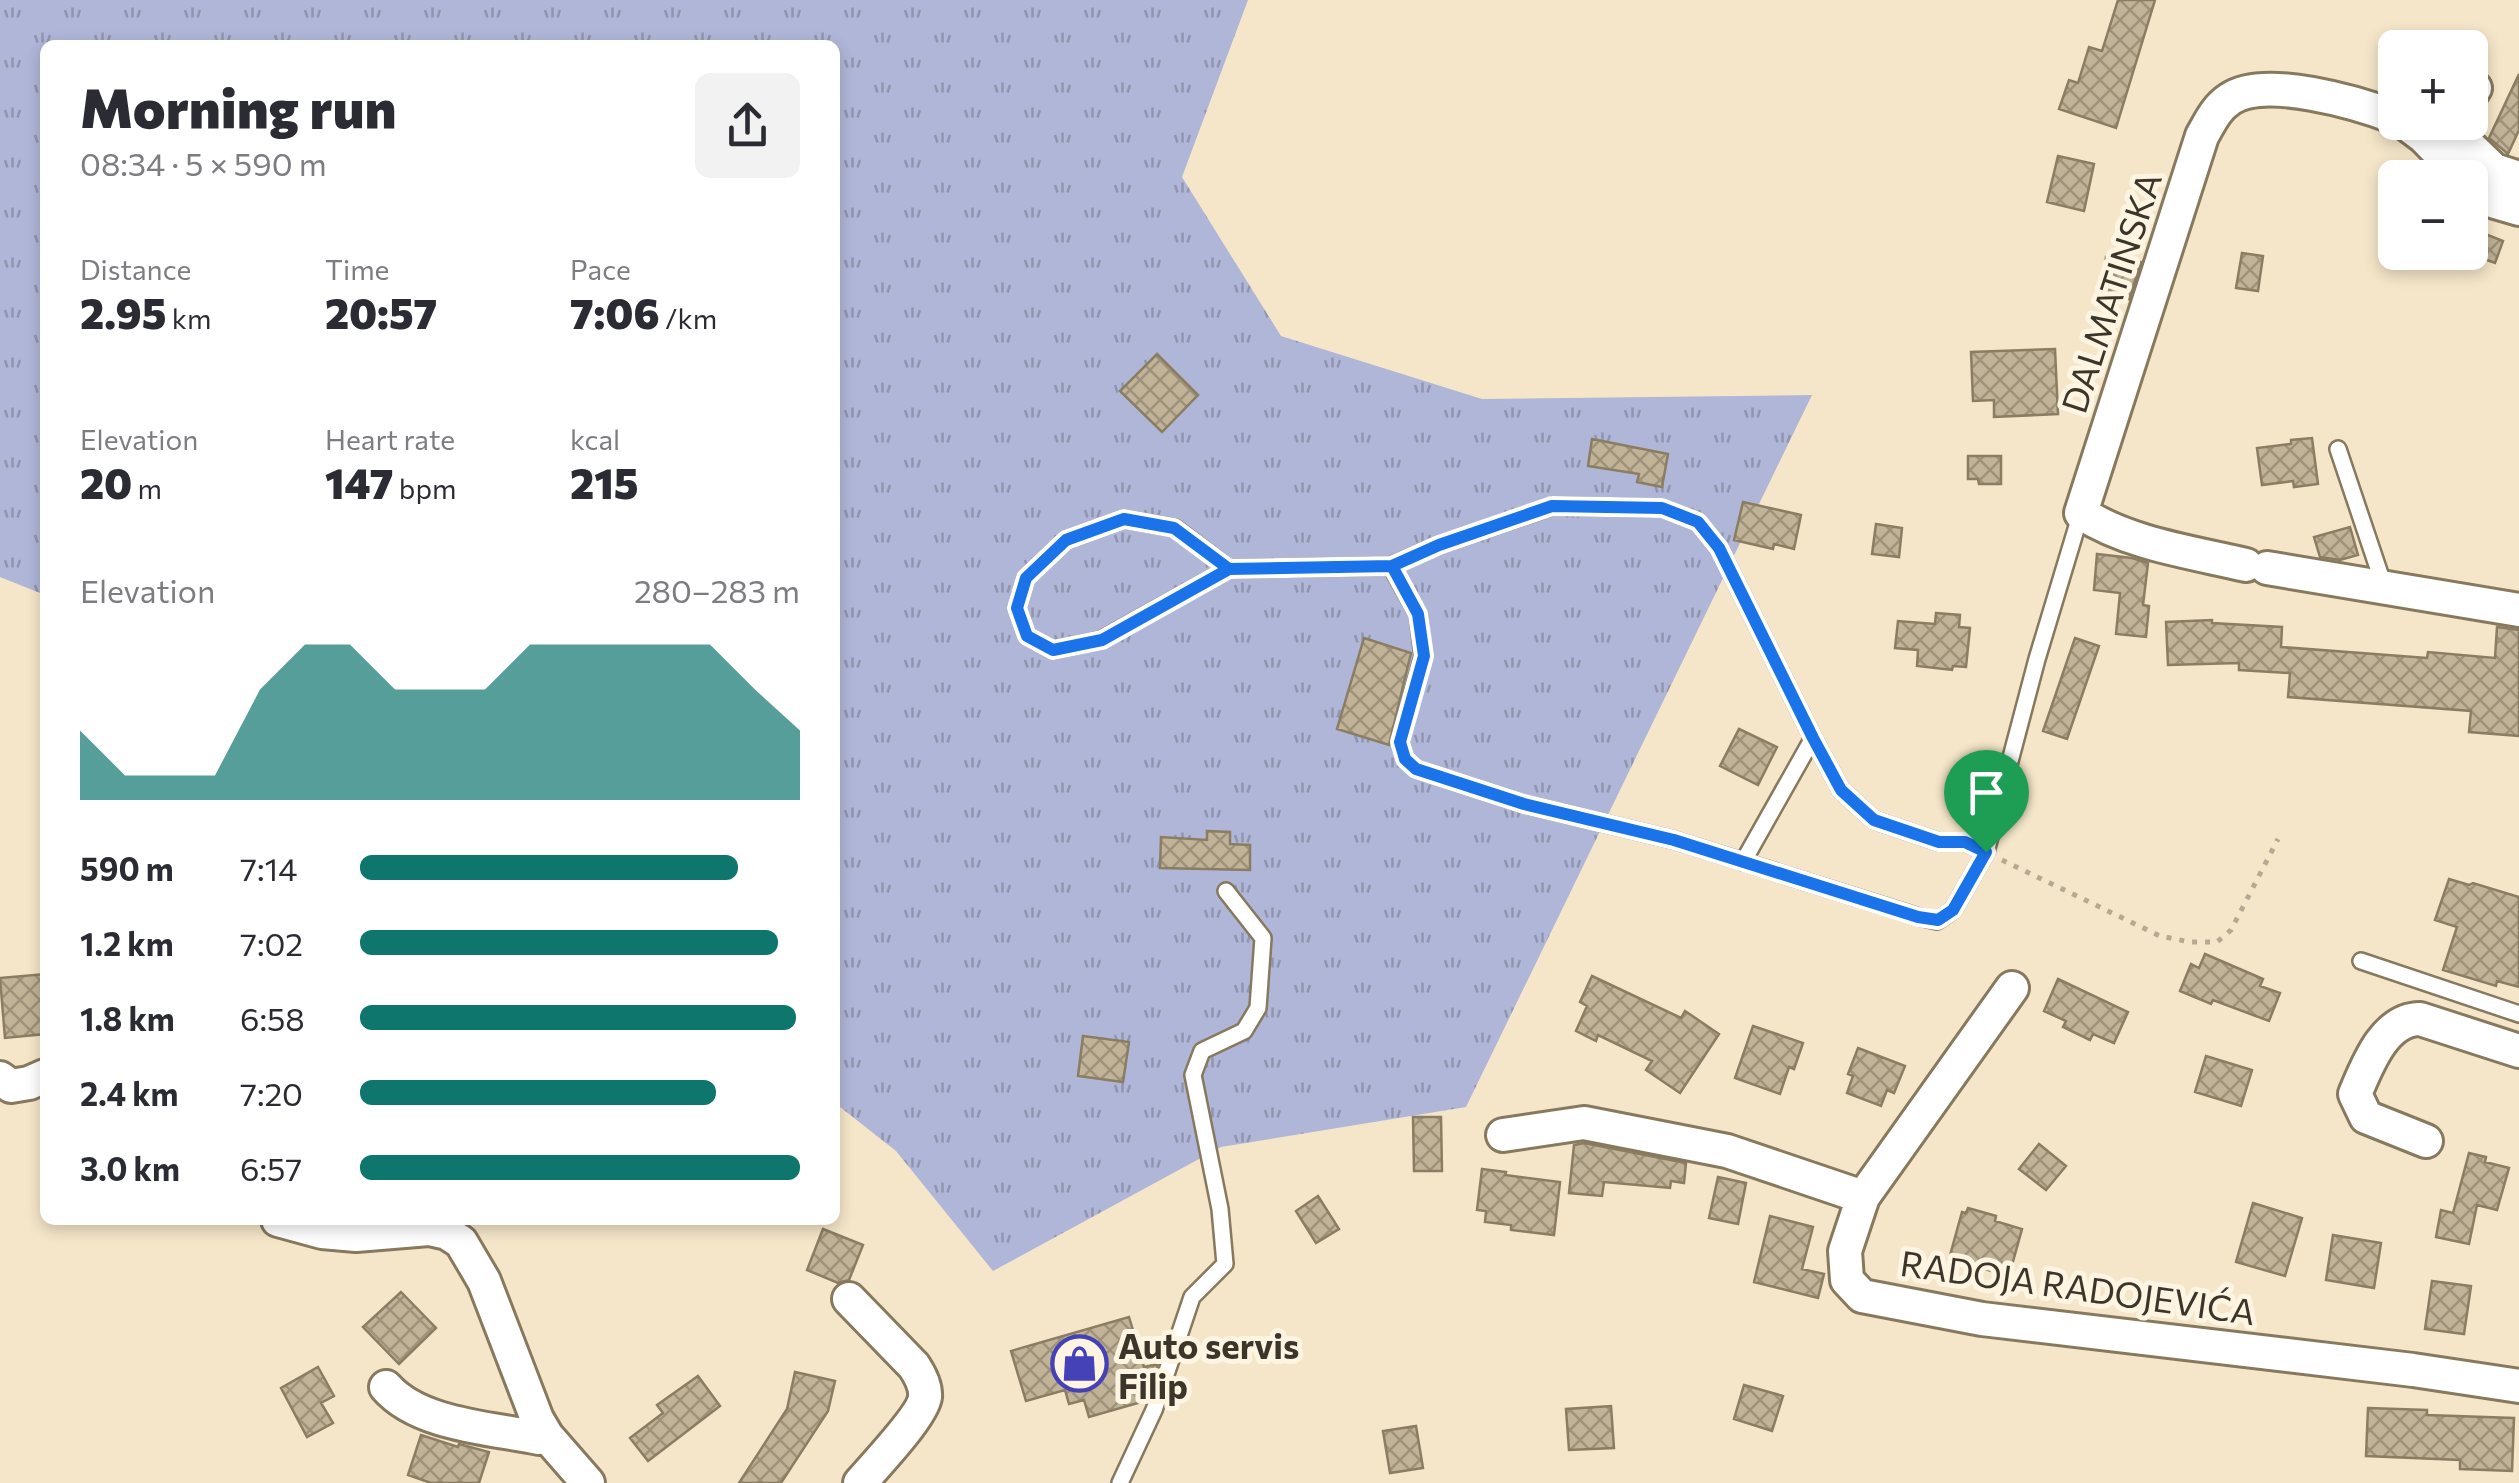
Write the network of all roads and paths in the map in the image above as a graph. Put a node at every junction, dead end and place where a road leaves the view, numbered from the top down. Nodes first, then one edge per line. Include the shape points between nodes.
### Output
1 (2378, 110) edge
2 (2427, 140) edge
3 (2464, 140) edge
4 (2446, 160) edge
5 (2519, 178) edge
6 (2488, 196) edge
7 (2519, 210) edge
8 (2338, 450) dead end
9 (2081, 513) junction
10 (1392, 566) junction
11 (1229, 569) junction
12 (2384, 586) junction
13 (2519, 610) edge
14 (1813, 738) junction
15 (2278, 838) dead end
16 (1986, 852) junction
17 (1743, 862) junction
18 (1226, 891) dead end
19 (2362, 961) dead end
20 (2012, 988) dead end
21 (2519, 1014) edge
22 (2519, 1051) edge
23 (0, 1078) edge
24 (40, 1078) edge
25 (1504, 1134) dead end
26 (2426, 1141) dead end
27 (1863, 1197) junction
28 (296, 1225) edge
29 (849, 1300) dead end
30 (2519, 1386) edge
31 (386, 1387) dead end
32 (547, 1436) junction
33 (588, 1483) edge
34 (860, 1483) edge
35 (1120, 1483) edge

1 - 9 street, DALMATINSKA via 2276,89 2250,90 2215,112
2 - 4 street
3 - 5 street via 2494,170
6 - 7 street
8 - 12 lane
9 - 12 street via 2167,547
9 - 16 lane
10 - 11 lane
10 - 14 lane via 1552,506 1676,512 1698,522 1719,548
10 - 17 lane via 1418,614 1424,656 1400,742 1416,769
11 - 11 lane via 1174,528 1124,519 1066,540 1026,578 1017,608 1027,636 1053,650 1102,640
12 - 13 street
14 - 16 lane via 1841,790 1874,820
14 - 17 lane
15 - 16 path via 2231,930 2217,942 2160,936
16 - 17 lane via 1953,910 1938,920
18 - 35 lane via 1263,938 1258,1008 1244,1031 1202,1051 1193,1075 1226,1264 1192,1297 1154,1410
19 - 21 lane
20 - 27 street, RADOJA RADOJEVIĆA
22 - 26 street via 2420,1019 2392,1028 2355,1094 2366,1117
23 - 24 street via 11,1086
25 - 27 street via 1584,1122 1727,1151
27 - 30 street, RADOJA RADOJEVIĆA via 1845,1251 1847,1280 1862,1296 1982,1319
28 - 32 street via 356,1235 429,1229 462,1242
29 - 34 street via 914,1366 925,1393 916,1416
31 - 32 street via 407,1406 441,1418
32 - 33 street

